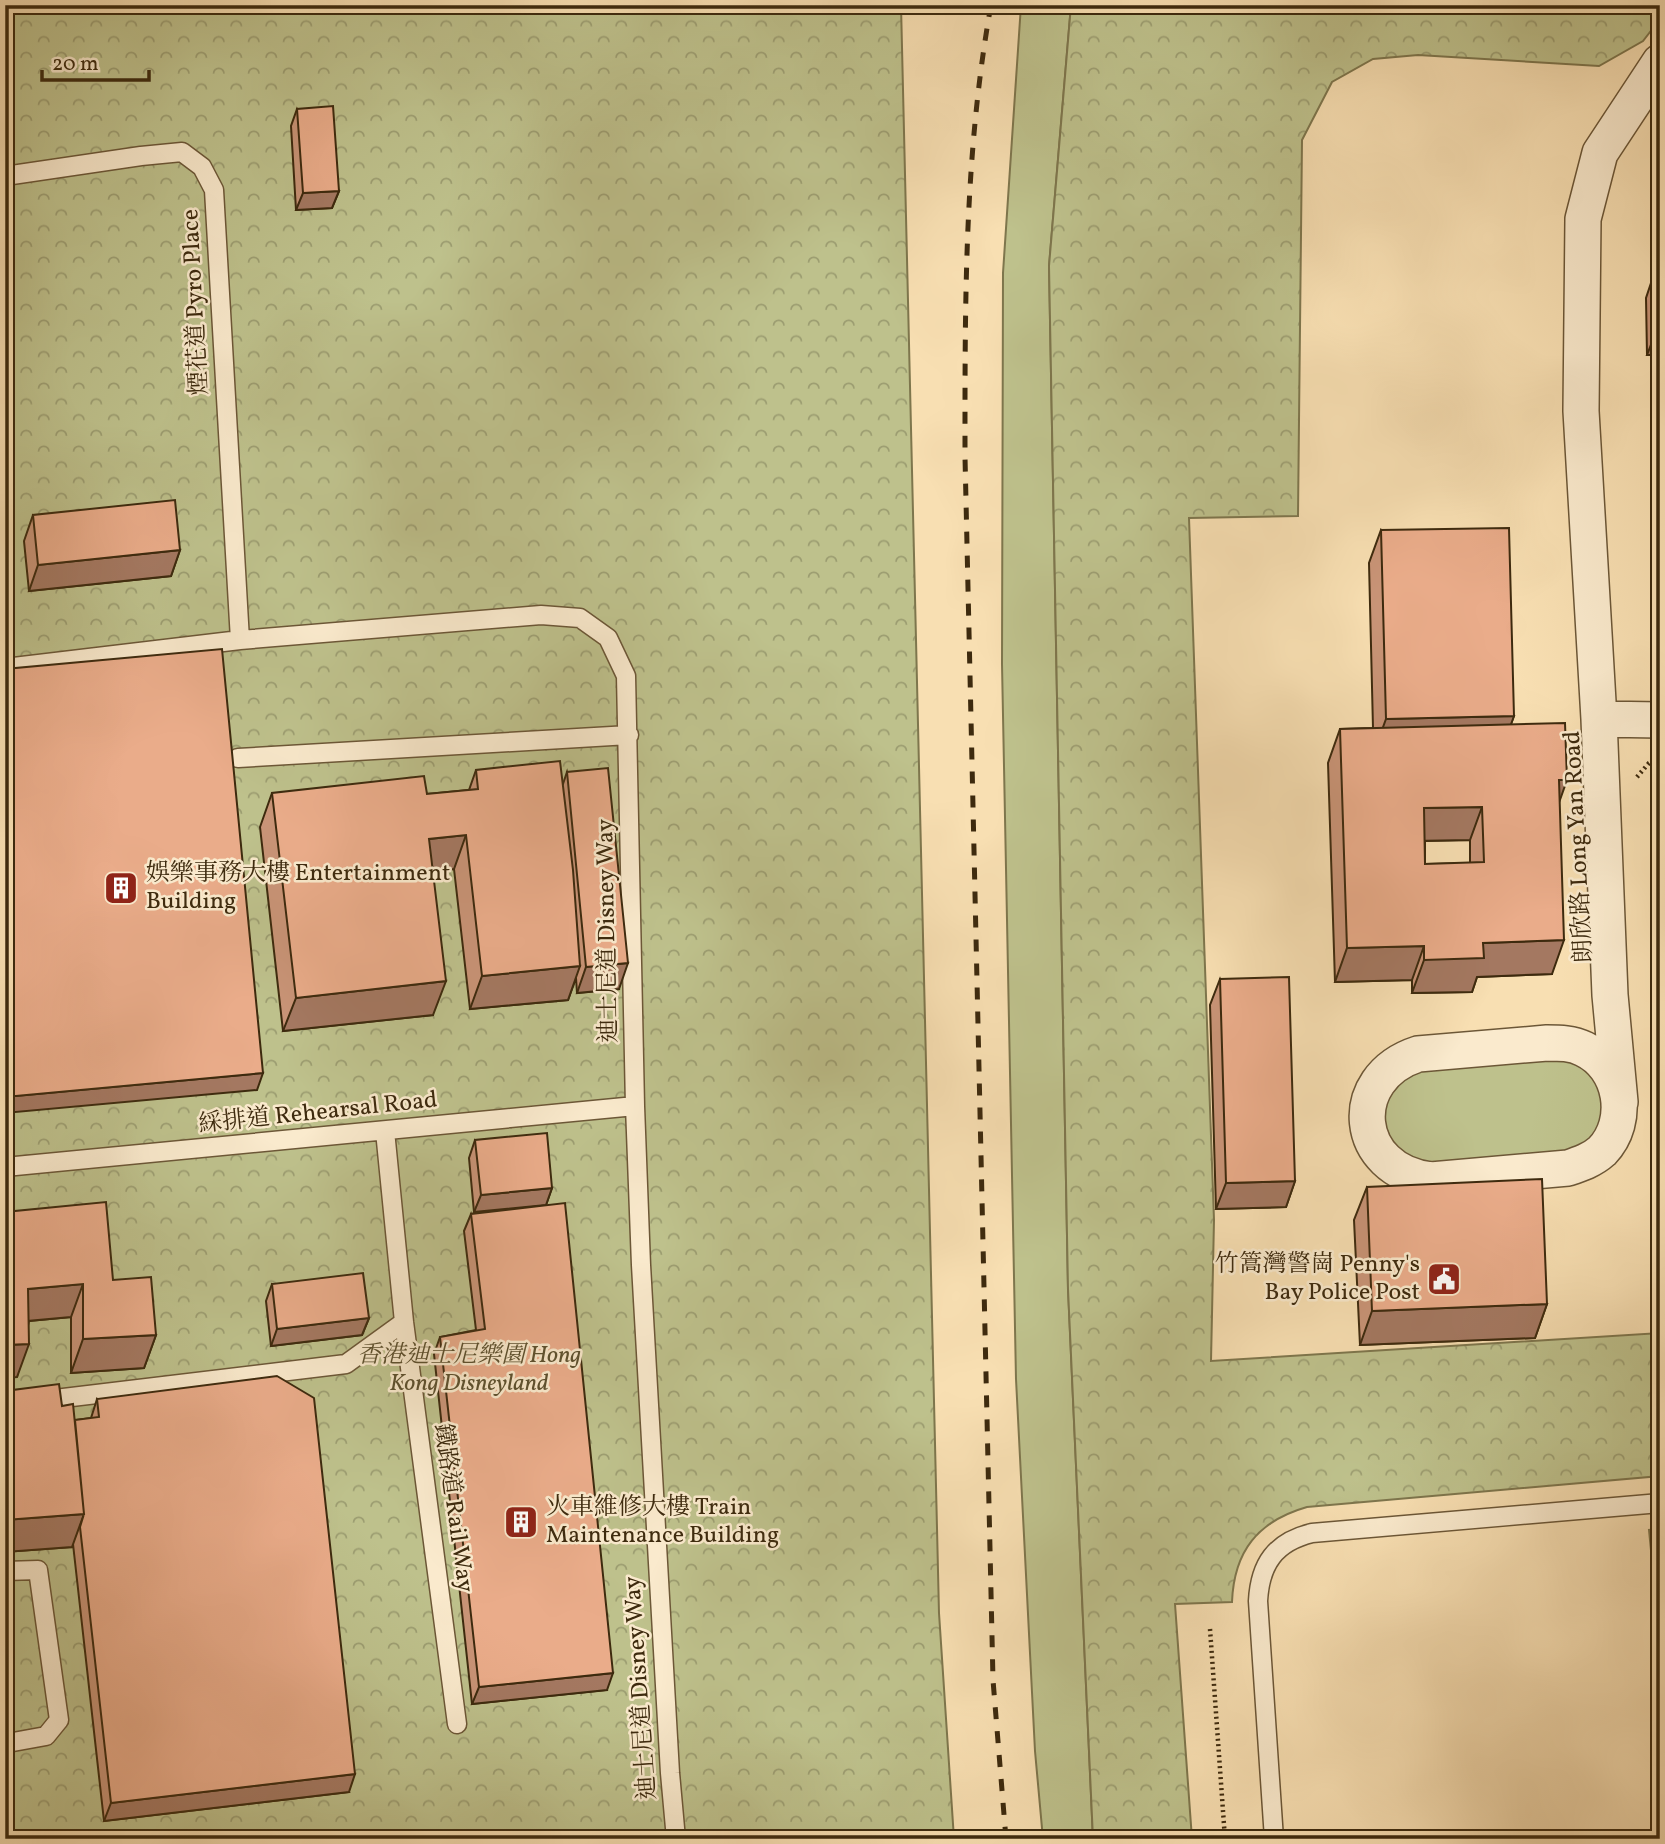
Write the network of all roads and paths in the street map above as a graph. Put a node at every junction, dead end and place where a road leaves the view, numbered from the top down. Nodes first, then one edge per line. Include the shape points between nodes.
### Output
1 (1660, 62) edge
2 (5, 176) edge
3 (240, 640) junction
4 (5, 668) edge
5 (1599, 719) junction
6 (1660, 720) edge
7 (629, 736) junction
8 (1660, 757) edge
9 (238, 758) dead end
10 (1635, 784) dead end
11 (1610, 995) junction
12 (1547, 1043) junction
13 (1620, 1102) junction
14 (635, 1106) junction
15 (385, 1131) junction
16 (5, 1167) edge
17 (404, 1322) junction
18 (5, 1405) edge
19 (1660, 1503) edge
20 (5, 1571) edge
21 (1210, 1629) dead end
22 (457, 1724) dead end
23 (5, 1739) edge
24 (676, 1839) edge
25 (1224, 1839) edge
26 (1274, 1839) edge

1 - 5 street, 朗欣路 Long Yan Road via 1600,153 1583,219 1581,411
2 - 3 lane, 煙花道 Pyro Place via 182,152 202,167 214,190
3 - 4 lane, 迪士尼道 Disney Way
3 - 7 lane, 迪士尼道 Disney Way via 541,615 580,618 608,638 626,676
5 - 6 street
5 - 11 street, 朗欣路 Long Yan Road
7 - 9 lane
7 - 14 lane, 迪士尼道 Disney Way
8 - 10 path via 1649,763
11 - 12 street via 1581,1031
11 - 13 street, 朗欣路 Long Yan Road
12 - 13 street via 1574,1045 1598,1058 1609,1070
12 - 13 street via 1418,1054 1390,1067 1379,1079 1368,1107 1370,1137 1379,1154 1400,1172 1431,1180 1568,1168 1601,1152 1619,1119
14 - 15 lane, 綵排道 Rehearsal Road
14 - 24 lane, 迪士尼道 Disney Way
15 - 16 lane, 綵排道 Rehearsal Road
15 - 17 lane, 鐵路道 Rail Way
17 - 18 lane via 346,1363
17 - 22 lane, 鐵路道 Rail Way
19 - 26 lane via 1312,1533 1298,1536 1276,1551 1262,1574 1258,1601
20 - 23 lane via 38,1570 59,1720 46,1736 13,1742
21 - 25 path

